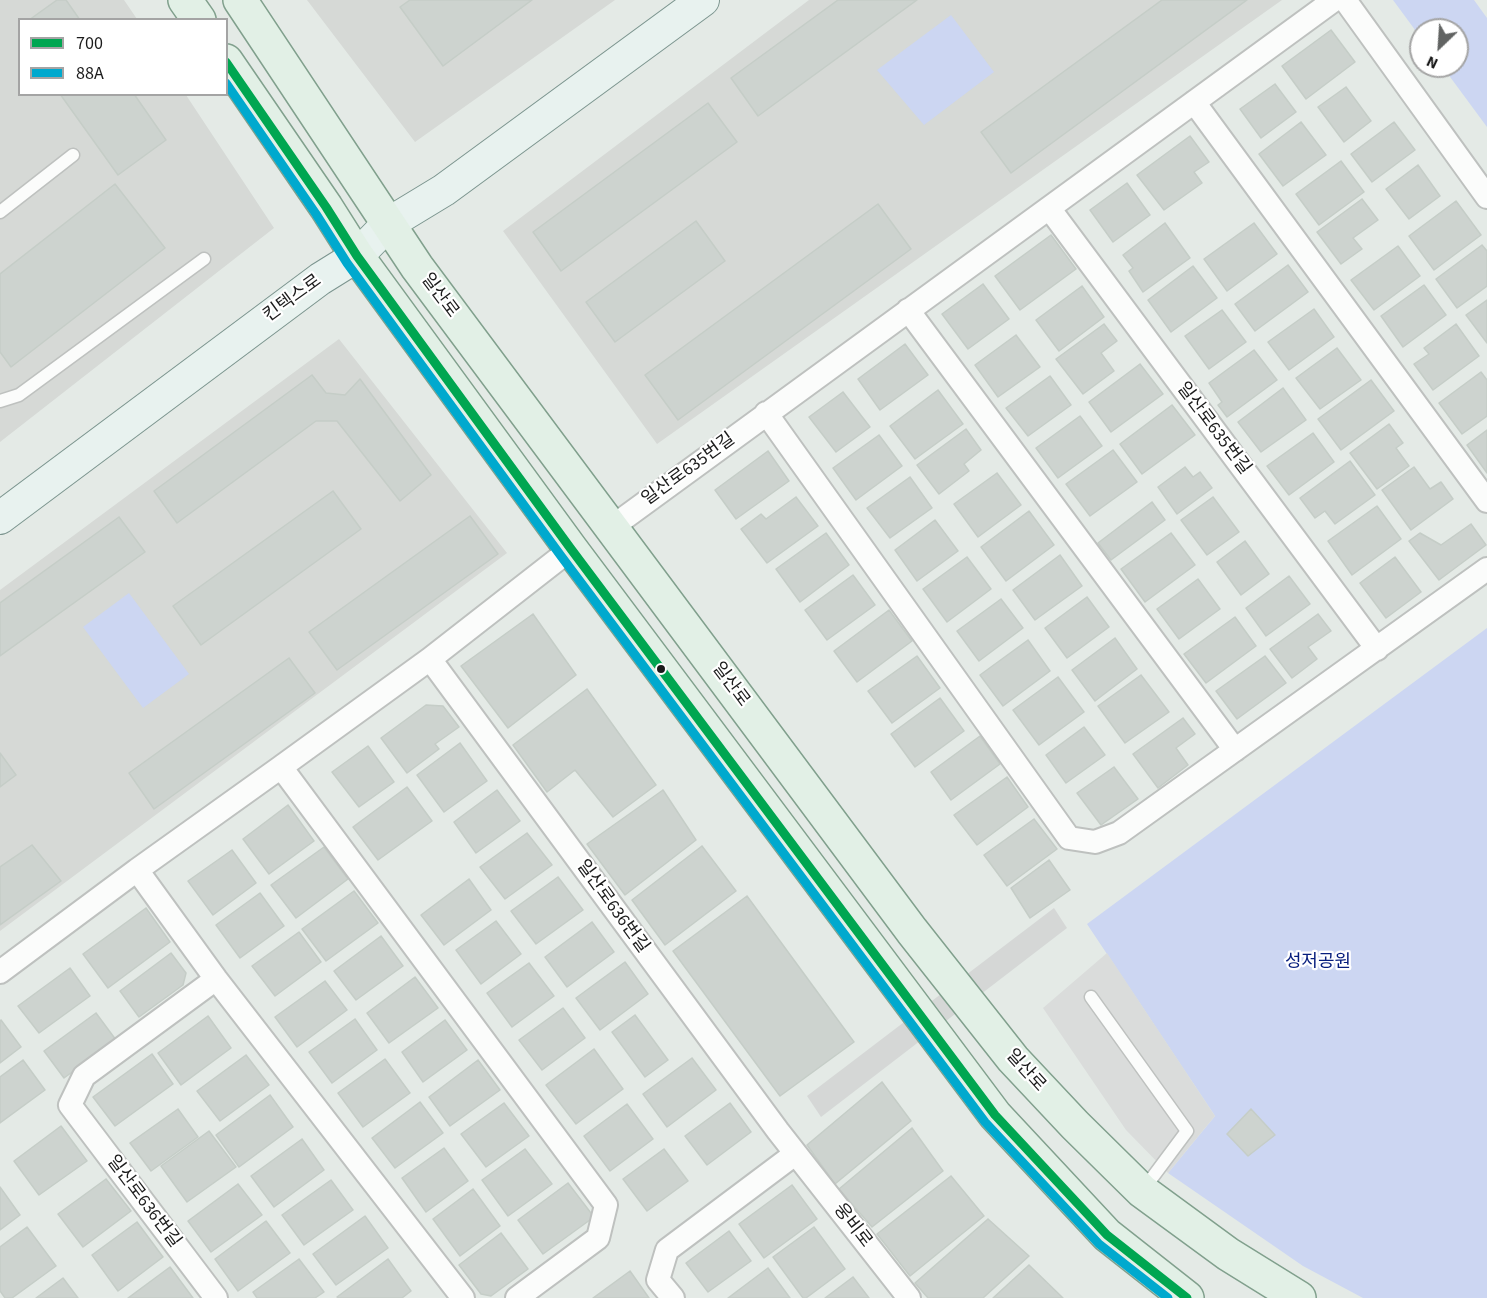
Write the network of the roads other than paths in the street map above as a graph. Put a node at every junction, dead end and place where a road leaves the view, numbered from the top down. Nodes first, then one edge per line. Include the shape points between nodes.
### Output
1 (185, 0) edge
2 (240, 0) edge
3 (703, 0) edge
4 (1334, 0) edge
5 (1345, 0) edge
6 (197, 18) edge
7 (228, 64) edge
8 (1194, 102) junction
9 (73, 155) dead end
10 (1487, 197) edge
11 (1048, 208) junction
12 (0, 212) edge
13 (388, 224) junction
14 (357, 256) junction
15 (204, 259) dead end
16 (908, 310) junction
17 (0, 401) edge
18 (766, 413) junction
19 (1487, 501) edge
20 (0, 518) edge
21 (612, 527) junction
22 (571, 549) junction
23 (1487, 569) edge
24 (1377, 650) junction
25 (430, 659) junction
26 (1235, 750) junction
27 (281, 767) junction
28 (138, 870) junction
29 (0, 972) edge
30 (216, 979) junction
31 (1091, 997) dead end
32 (795, 1154) junction
33 (1142, 1191) junction
34 (666, 1289) edge
35 (216, 1298) edge
36 (463, 1298) edge
37 (516, 1298) edge
38 (909, 1298) edge
39 (1187, 1298) edge
40 (1299, 1298) edge

1 - 6 main road
2 - 13 main road, 일산로
3 - 13 main road, 킨텍스로 via 444,190
4 - 8 street, 일산로635번길
5 - 10 street
7 - 14 main road
8 - 11 street, 일산로635번길
8 - 19 street
9 - 12 lane
11 - 16 street, 일산로635번길
11 - 24 street, 일산로635번길
13 - 14 main road, 킨텍스로
13 - 21 main road, 일산로
14 - 20 main road, 킨텍스로 via 320,279
14 - 22 main road
15 - 17 lane via 19,394
16 - 18 street, 일산로635번길
16 - 26 street
18 - 21 street, 일산로635번길
18 - 26 street via 1069,838 1095,842 1119,833
21 - 33 main road, 일산로 via 912,931 1013,1059
22 - 25 street
22 - 39 main road via 996,1114 1107,1235
23 - 24 street
24 - 26 street
25 - 27 street
25 - 32 street, 일산로636번길
27 - 28 street
27 - 37 street via 606,1205 598,1238
28 - 29 street
28 - 30 street
30 - 35 street, 일산로636번길 via 84,1076 70,1105
30 - 36 street
31 - 33 lane via 1187,1131
32 - 34 street via 667,1250
32 - 38 street, 웅비로
33 - 40 main road, 일산로 via 1228,1254

